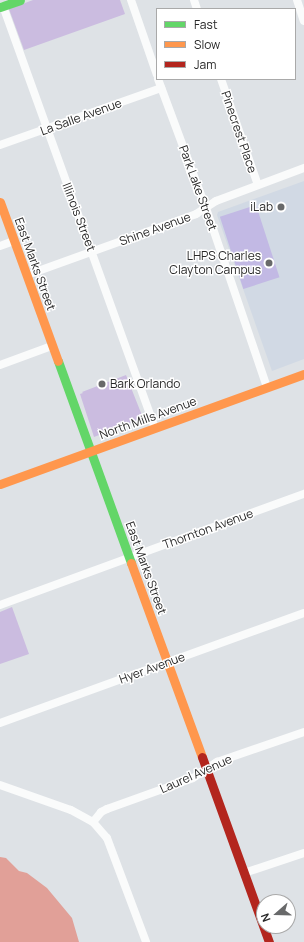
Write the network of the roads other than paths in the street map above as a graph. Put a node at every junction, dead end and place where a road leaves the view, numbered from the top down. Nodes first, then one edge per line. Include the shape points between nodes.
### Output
1 (20, 0) edge
2 (132, 0) edge
3 (297, 0) edge
4 (2, 7) edge
5 (304, 21) edge
6 (156, 72) edge
7 (158, 80) edge
8 (221, 80) edge
9 (161, 88) junction
10 (46, 129) junction
11 (0, 145) edge
12 (304, 168) edge
13 (258, 185) junction
14 (0, 202) edge
15 (206, 208) junction
16 (14, 241) junction
17 (0, 246) edge
18 (92, 251) junction
19 (27, 275) junction
20 (52, 346) junction
21 (0, 365) edge
22 (302, 375) edge
23 (304, 385) edge
24 (268, 387) junction
25 (155, 428) junction
26 (91, 452) junction
27 (0, 484) edge
28 (304, 494) edge
29 (130, 558) junction
30 (0, 605) edge
31 (304, 613) edge
32 (168, 663) junction
33 (0, 723) edge
34 (304, 732) edge
35 (206, 769) junction
36 (0, 785) edge
37 (93, 822) junction
38 (304, 853) edge
39 (244, 874) junction
40 (146, 942) edge
41 (269, 942) edge

1 - 4 street
2 - 6 street
3 - 5 street
4 - 10 street, Illinois Street
7 - 9 street, Park Lake Street
8 - 13 street, Pinecrest Place
9 - 10 street, La Salle Avenue
9 - 15 street, Park Lake Street
10 - 11 street, La Salle Avenue
10 - 18 street, Illinois Street
12 - 13 street, Shine Avenue
13 - 15 street, Shine Avenue via 216,201
14 - 16 street, East Marks Street
15 - 18 street, Shine Avenue via 196,214
15 - 24 street, Park Lake Street
16 - 17 street
16 - 19 street, East Marks Street
18 - 19 street, Shine Avenue
18 - 25 street, Illinois Street
19 - 20 street, East Marks Street
20 - 21 street
20 - 26 street, East Marks Street
22 - 23 street
22 - 24 street, North Mills Avenue
24 - 25 street, North Mills Avenue
25 - 26 street, North Mills Avenue
26 - 27 street, North Mills Avenue
26 - 29 street, East Marks Street
28 - 29 street, Thornton Avenue
29 - 30 street, Thornton Avenue
29 - 32 street, East Marks Street
31 - 32 street, Hyer Avenue
32 - 33 street, Hyer Avenue
32 - 35 street, East Marks Street
34 - 35 street, Laurel Avenue via 217,762
35 - 37 street, Laurel Avenue via 193,778 107,809
35 - 39 street, East Marks Street
36 - 37 street via 71,810
37 - 40 street via 107,838
38 - 39 street
39 - 41 street, East Marks Street

